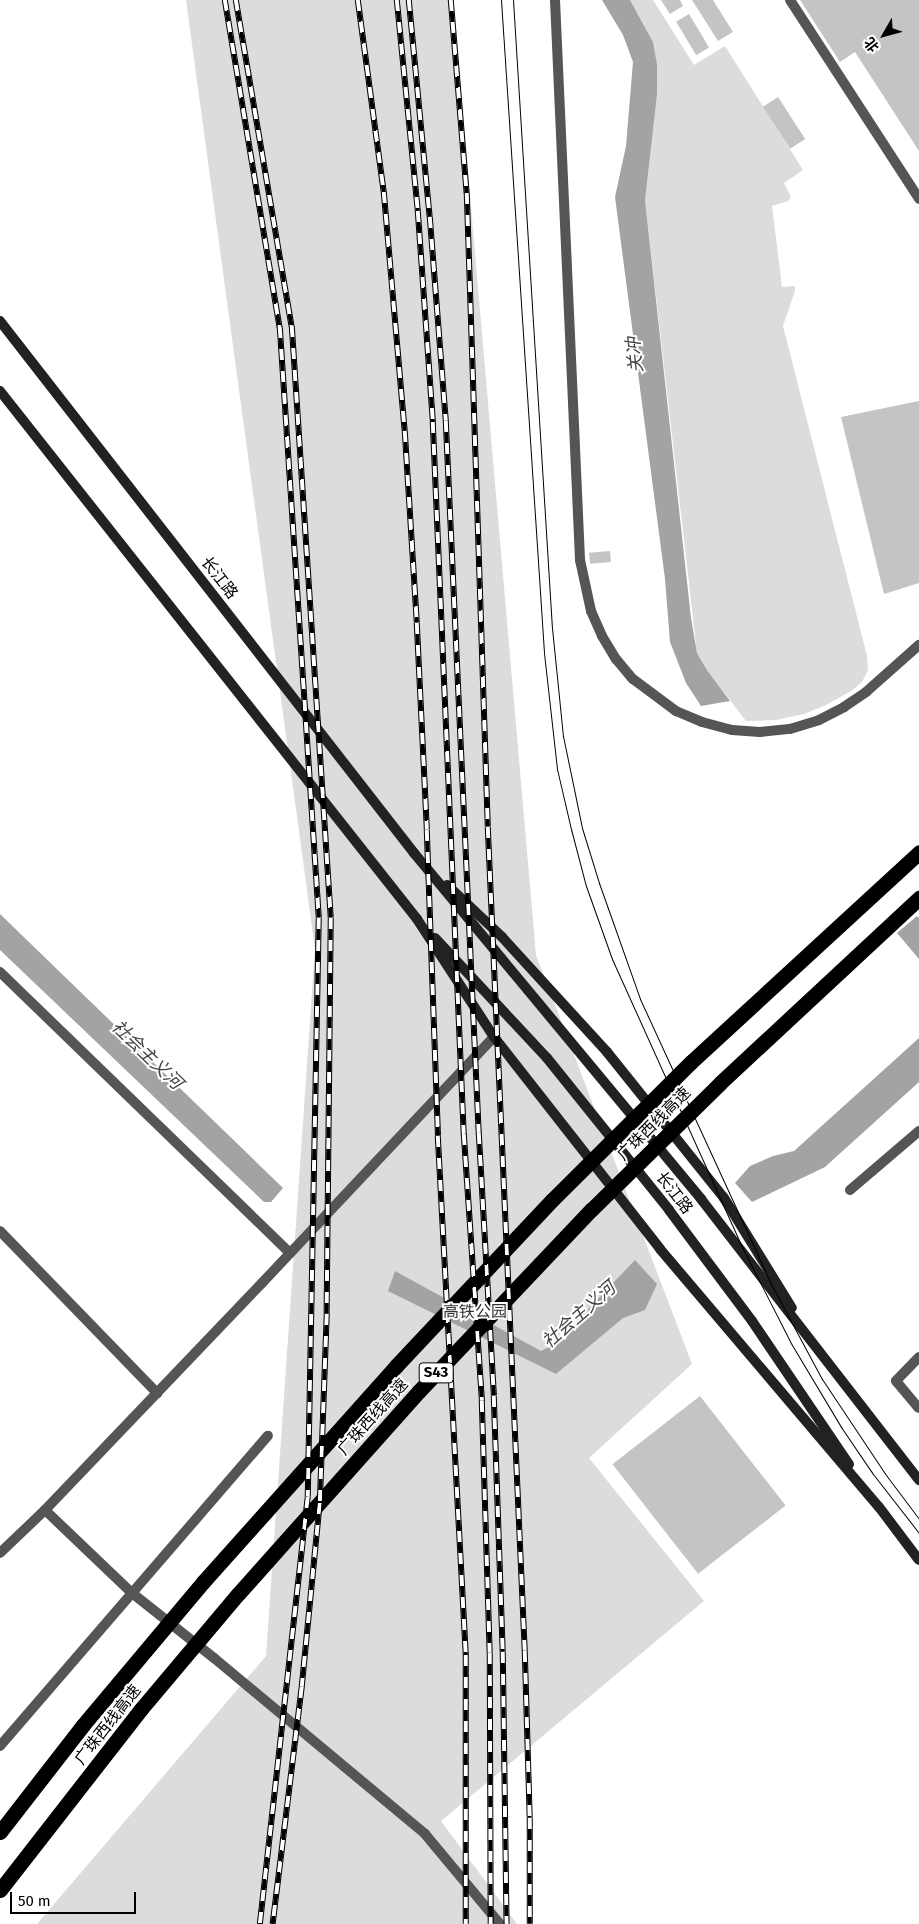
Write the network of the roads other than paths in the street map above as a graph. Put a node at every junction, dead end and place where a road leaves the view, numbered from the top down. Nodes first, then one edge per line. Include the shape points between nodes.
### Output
1 (555, 0) edge
2 (790, 0) edge
3 (919, 199) edge
4 (0, 321) edge
5 (0, 391) edge
6 (919, 645) edge
7 (414, 852) junction
8 (919, 852) edge
9 (919, 898) edge
10 (417, 919) junction
11 (0, 972) edge
12 (494, 1037) junction
13 (919, 1131) edge
14 (850, 1190) dead end
15 (0, 1231) edge
16 (290, 1253) junction
17 (820, 1353) junction
18 (919, 1358) edge
19 (158, 1393) junction
20 (919, 1408) edge
21 (268, 1436) dead end
22 (919, 1480) edge
23 (878, 1508) junction
24 (45, 1510) junction
25 (0, 1553) edge
26 (919, 1560) edge
27 (132, 1593) junction
28 (0, 1746) edge
29 (0, 1832) edge
30 (0, 1890) edge
31 (500, 1924) edge

1 - 6 street via 580,560 591,611 602,636 633,679 676,711 724,728 760,732 790,729 819,720 844,707
2 - 3 street
4 - 7 main road, 长江路
5 - 10 main road, 长江路
7 - 17 main road, 长江路 via 701,1199
7 - 17 main road, 长江路 via 502,937 613,1060 724,1198
8 - 29 highway, 广珠西线高速 / S43 via 691,1062 552,1200 403,1358 203,1582 83,1725
9 - 30 highway, 广珠西线高速 / S43 via 720,1083 592,1209 419,1391 238,1594
10 - 12 main road, 长江路
10 - 23 main road, 长江路 via 547,1058 669,1210 752,1321
11 - 16 street
12 - 16 street
12 - 23 main road, 长江路 via 660,1249
13 - 14 street
15 - 19 street
16 - 19 street
17 - 22 main road, 长江路
18 - 20 street via 896,1381
19 - 24 street
21 - 27 street
23 - 26 main road, 长江路
24 - 25 street
24 - 27 street
27 - 28 street
27 - 31 street via 425,1834

